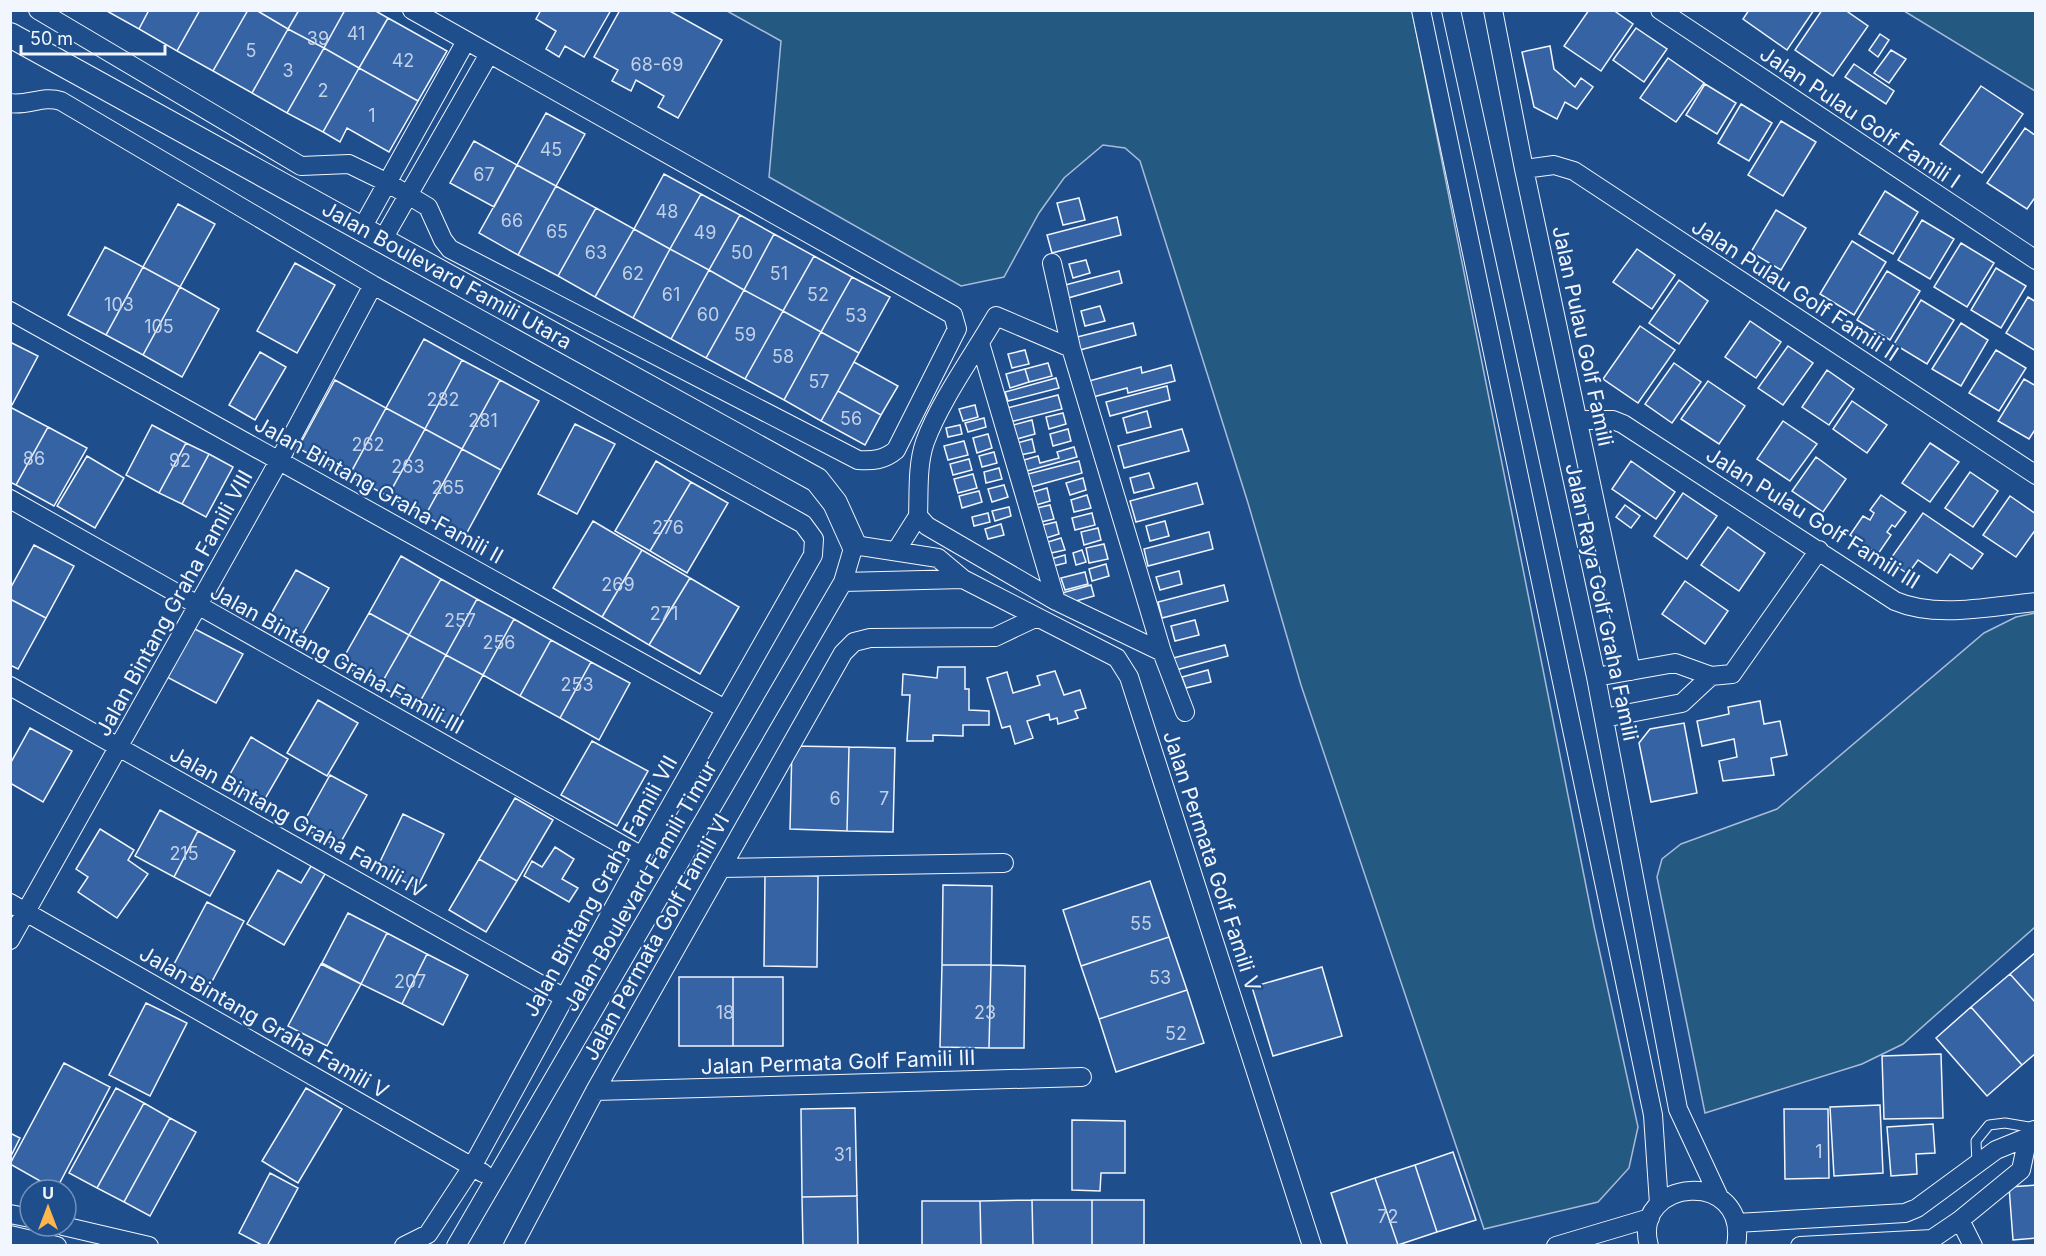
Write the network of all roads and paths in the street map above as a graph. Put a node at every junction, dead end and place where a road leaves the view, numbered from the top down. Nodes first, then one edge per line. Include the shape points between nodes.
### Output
1 (38, 10) edge
2 (412, 10) edge
3 (1421, 10) edge
4 (1451, 10) edge
5 (1493, 10) edge
6 (1660, 10) edge
7 (10, 35) edge
8 (466, 41) junction
9 (489, 54) junction
10 (10, 103) edge
11 (1524, 169) junction
12 (388, 183) junction
13 (408, 195) junction
14 (372, 234) junction
15 (2036, 260) edge
16 (1052, 263) dead end
17 (373, 285) junction
18 (10, 311) edge
19 (980, 343) junction
20 (1071, 348) junction
21 (1579, 420) junction
22 (280, 459) junction
23 (2036, 475) edge
24 (10, 499) edge
25 (918, 516) junction
26 (854, 545) junction
27 (1819, 550) junction
28 (896, 551) junction
29 (963, 579) junction
30 (843, 582) junction
31 (1056, 602) junction
32 (2035, 602) edge
33 (198, 607) junction
34 (1035, 618) junction
35 (1162, 652) junction
36 (1631, 670) junction
37 (1711, 676) junction
38 (1596, 677) junction
39 (10, 686) edge
40 (725, 709) junction
41 (1185, 712) dead end
42 (1604, 718) junction
43 (120, 748) junction
44 (642, 856) junction
45 (1004, 863) dead end
46 (721, 868) junction
47 (10, 903) edge
48 (27, 912) junction
49 (10, 940) edge
50 (563, 997) junction
51 (1082, 1077) dead end
52 (595, 1091) junction
53 (2032, 1133) edge
54 (1996, 1150) junction
55 (1977, 1164) junction
56 (472, 1167) junction
57 (2028, 1170) edge
58 (495, 1179) junction
59 (1719, 1197) junction
60 (1655, 1211) junction
61 (1960, 1220) junction
62 (1736, 1223) junction
63 (78, 1229) edge
64 (10, 1235) edge
65 (57, 1245) edge
66 (149, 1245) edge
67 (407, 1245) edge
68 (456, 1245) edge
69 (513, 1245) edge
70 (1312, 1245) edge
71 (1556, 1245) edge
72 (1649, 1245) edge
73 (1736, 1245) edge
74 (1800, 1245) edge
75 (1973, 1245) edge

1 - 12 street via 301,166 349,164
2 - 8 street
3 - 60 street via 1653,1115
4 - 38 street, Jalan Raya Golf Graha Famili
5 - 11 street, Jalan Pulau Golf Famili
6 - 15 street, Jalan Pulau Golf Famili I
7 - 14 street, Jalan Boulevard Famili Utara
8 - 9 street
8 - 12 street
9 - 13 street
9 - 13 street via 953,315 957,329 896,450 874,461 858,459 450,249 433,213
10 - 17 street via 24,105 52,98 61,101
11 - 21 street, Jalan Pulau Golf Famili
11 - 23 street, Jalan Pulau Golf Famili II via 1554,165 1574,171
12 - 13 street
12 - 14 street
13 - 14 street
14 - 26 street, Jalan Boulevard Famili Utara via 817,480 835,503
16 - 20 street
17 - 22 street, Jalan Bintang Graha Famili VIII
17 - 40 street, Jalan Bintang Graha Famili VII via 803,524 814,539 813,555
18 - 22 street, Jalan Bintang Graha Famili II
19 - 20 street via 996,316
19 - 25 street via 925,443 919,470
19 - 31 street
20 - 35 street
21 - 27 street, Jalan Pulau Golf Famili III via 1613,420 1623,424
21 - 36 street, Jalan Pulau Golf Famili
22 - 33 street, Jalan Bintang Graha Famili VIII
22 - 40 street, Jalan Bintang Graha Famili II
24 - 33 street, Jalan Bintang Graha Famili III
25 - 28 street
25 - 31 street via 941,536
26 - 28 street, Jalan Permata Golf Famili V
26 - 30 street, Jalan Boulevard Famili Timur
27 - 32 street, Jalan Pulau Golf Famili III via 1912,609
27 - 37 street via 1732,674
28 - 29 street, Jalan Permata Golf Famili V via 938,558
29 - 30 street, Jalan Permata Golf Famili V
29 - 34 street, Jalan Permata Golf Famili V
30 - 58 street, Jalan Boulevard Famili Timur
31 - 35 street
33 - 43 street, Jalan Bintang Graha Famili VIII
33 - 44 street, Jalan Bintang Graha Famili III
34 - 46 street, Jalan Permata Golf Famili VI via 995,636 870,638 854,642 843,653
34 - 70 street, Jalan Permata Golf Famili V via 1117,658 1129,677
35 - 41 street
36 - 37 street via 1675,663
36 - 38 street
37 - 42 street via 1682,703
38 - 42 street, Jalan Raya Golf Graha Famili
39 - 43 street, Jalan Bintang Graha Famili IV
40 - 44 street, Jalan Bintang Graha Famili VII
42 - 59 street, Jalan Raya Golf Graha Famili via 1678,1109
43 - 48 street, Jalan Bintang Graha Famili VIII
43 - 50 street, Jalan Bintang Graha Famili IV
44 - 50 street, Jalan Bintang Graha Famili VII
45 - 46 street
46 - 52 street, Jalan Permata Golf Famili VI
47 - 48 street, Jalan Bintang Graha Famili V
48 - 49 street, Jalan Bintang Graha Famili VIII
48 - 56 street, Jalan Bintang Graha Famili V
50 - 56 street, Jalan Bintang Graha Famili VII
51 - 52 street, Jalan Permata Golf Famili III
52 - 69 street, Jalan Permata Golf Famili VI
53 - 54 street
53 - 55 lane via 2005,1123 1989,1125 1976,1141
53 - 57 street
54 - 55 street
54 - 57 street
55 - 62 street via 1905,1213
56 - 58 street, Jalan Bintang Graha Famili V
56 - 67 street, Jalan Bintang Graha Famili VII via 428,1234
57 - 61 street
58 - 68 street, Jalan Boulevard Famili Timur
59 - 60 street via 1694,1189 1681,1191
59 - 62 street, Jalan Raya Golf Graha Famili
60 - 71 street
60 - 72 street via 1648,1229
61 - 74 street via 1932,1239 1921,1241
61 - 75 street
62 - 73 street
63 - 66 street
64 - 65 street

